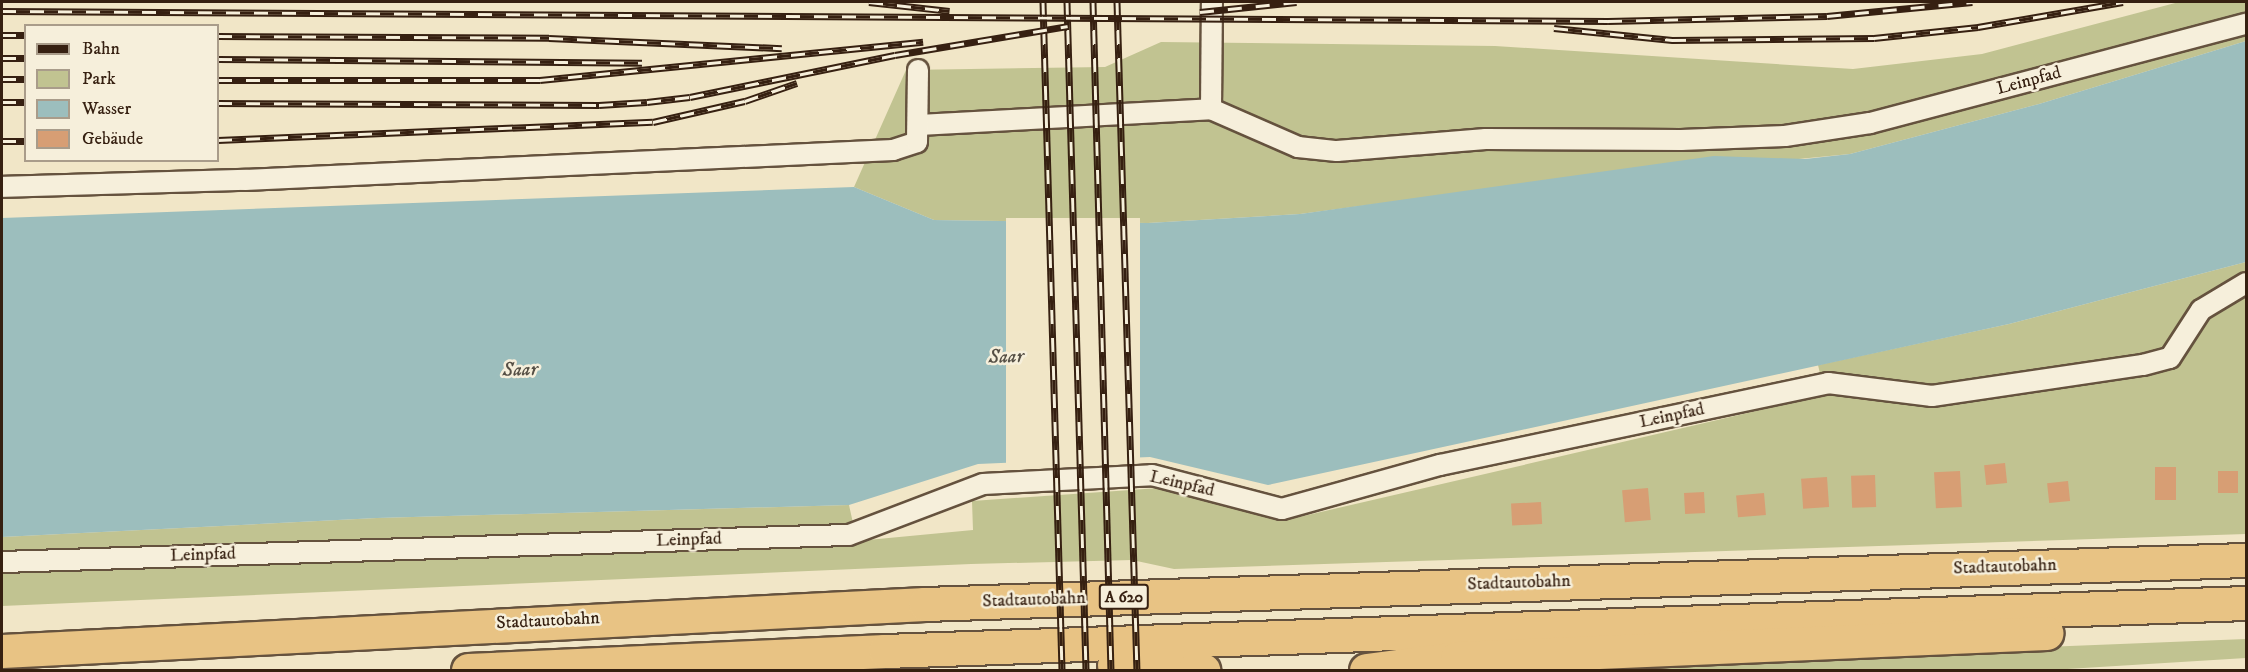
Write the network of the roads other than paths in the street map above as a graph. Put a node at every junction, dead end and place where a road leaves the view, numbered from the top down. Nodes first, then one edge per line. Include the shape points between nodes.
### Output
1 (1212, 2) edge
2 (2247, 24) edge
3 (918, 70) dead end
4 (1211, 109) junction
5 (919, 125) junction
6 (2, 187) edge
7 (2247, 283) edge
8 (2247, 560) edge
9 (2, 562) edge
10 (2247, 604) edge
11 (2, 651) edge
12 (885, 651) junction
13 (468, 670) edge
14 (1203, 670) edge
15 (1366, 670) edge

1 - 4 lane
2 - 4 lane, Leinpfad via 1870,123 1785,136 1486,140 1337,152 1298,147
3 - 5 lane
4 - 5 lane, Leinpfad
5 - 6 lane via 917,142 893,150 245,180
7 - 9 lane, Leinpfad via 2201,310 2170,358 2143,365 1932,396 1828,383 1440,465 1282,509 1152,475 983,484 849,535
8 - 11 highway, Stadtautobahn / A 620 via 924,604
10 - 12 highway
10 - 15 highway via 2092,630 1457,658
12 - 13 highway
12 - 14 highway via 997,669 1149,664 1196,666

